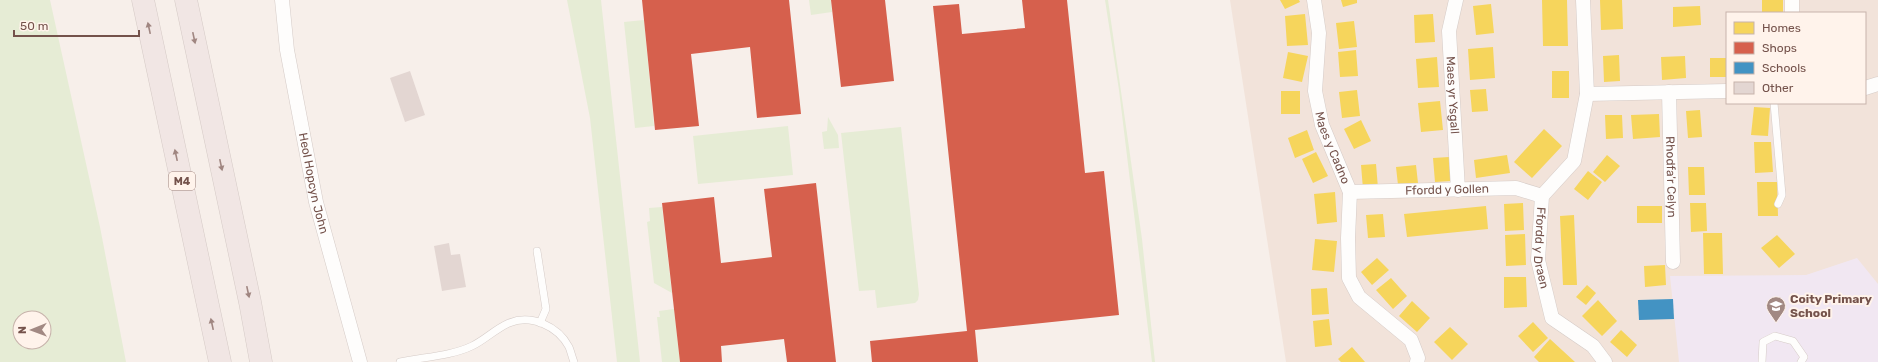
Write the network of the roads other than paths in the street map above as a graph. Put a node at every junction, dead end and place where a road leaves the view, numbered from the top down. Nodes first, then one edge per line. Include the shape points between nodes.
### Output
1 (143, 0) edge
2 (186, 0) edge
3 (282, 0) edge
4 (1314, 0) edge
5 (1456, 0) edge
6 (1583, 0) edge
7 (1792, 0) edge
8 (1792, 12) edge
9 (1878, 84) edge
10 (1866, 88) edge
11 (1726, 91) edge
12 (1669, 92) junction
13 (1587, 94) junction
14 (1774, 104) edge
15 (1458, 190) junction
16 (1350, 192) junction
17 (1542, 196) junction
18 (1778, 204) dead end
19 (537, 251) dead end
20 (1673, 262) dead end
21 (540, 323) junction
22 (220, 362) edge
23 (261, 362) edge
24 (360, 362) edge
25 (400, 362) edge
26 (574, 362) edge
27 (1417, 362) edge
28 (1605, 362) edge
29 (1762, 362) edge
30 (1801, 362) edge

22 -> 1 highway, M4
2 -> 23 highway
3 - 24 street, Heol Hopcyn John via 287,50 316,202
4 - 16 street, Maes y Cadno via 1318,33 1315,91 1322,125
5 - 15 street, Maes yr Ysgall via 1449,31
6 - 13 street, Ffordd y Draen
7 - 8 street
9 - 10 street
11 - 12 street
12 - 13 street
12 - 20 street, Rhodfa'r Celyn
13 - 17 street, Ffordd y Draen via 1574,161
14 - 18 lane via 1782,195
15 - 16 street, Ffordd y Gollen
15 - 17 street, Ffordd y Gollen via 1516,188
16 - 27 street, Maes y Cadno via 1349,278 1359,297 1411,340
17 - 28 street, Ffordd y Draen via 1538,260 1552,318 1593,346
19 - 21 lane via 546,309
21 - 25 lane via 530,320 510,323 472,346
21 - 26 lane via 551,327 561,336 569,347
29 - 30 lane via 1763,342 1776,336 1793,341 1804,357

